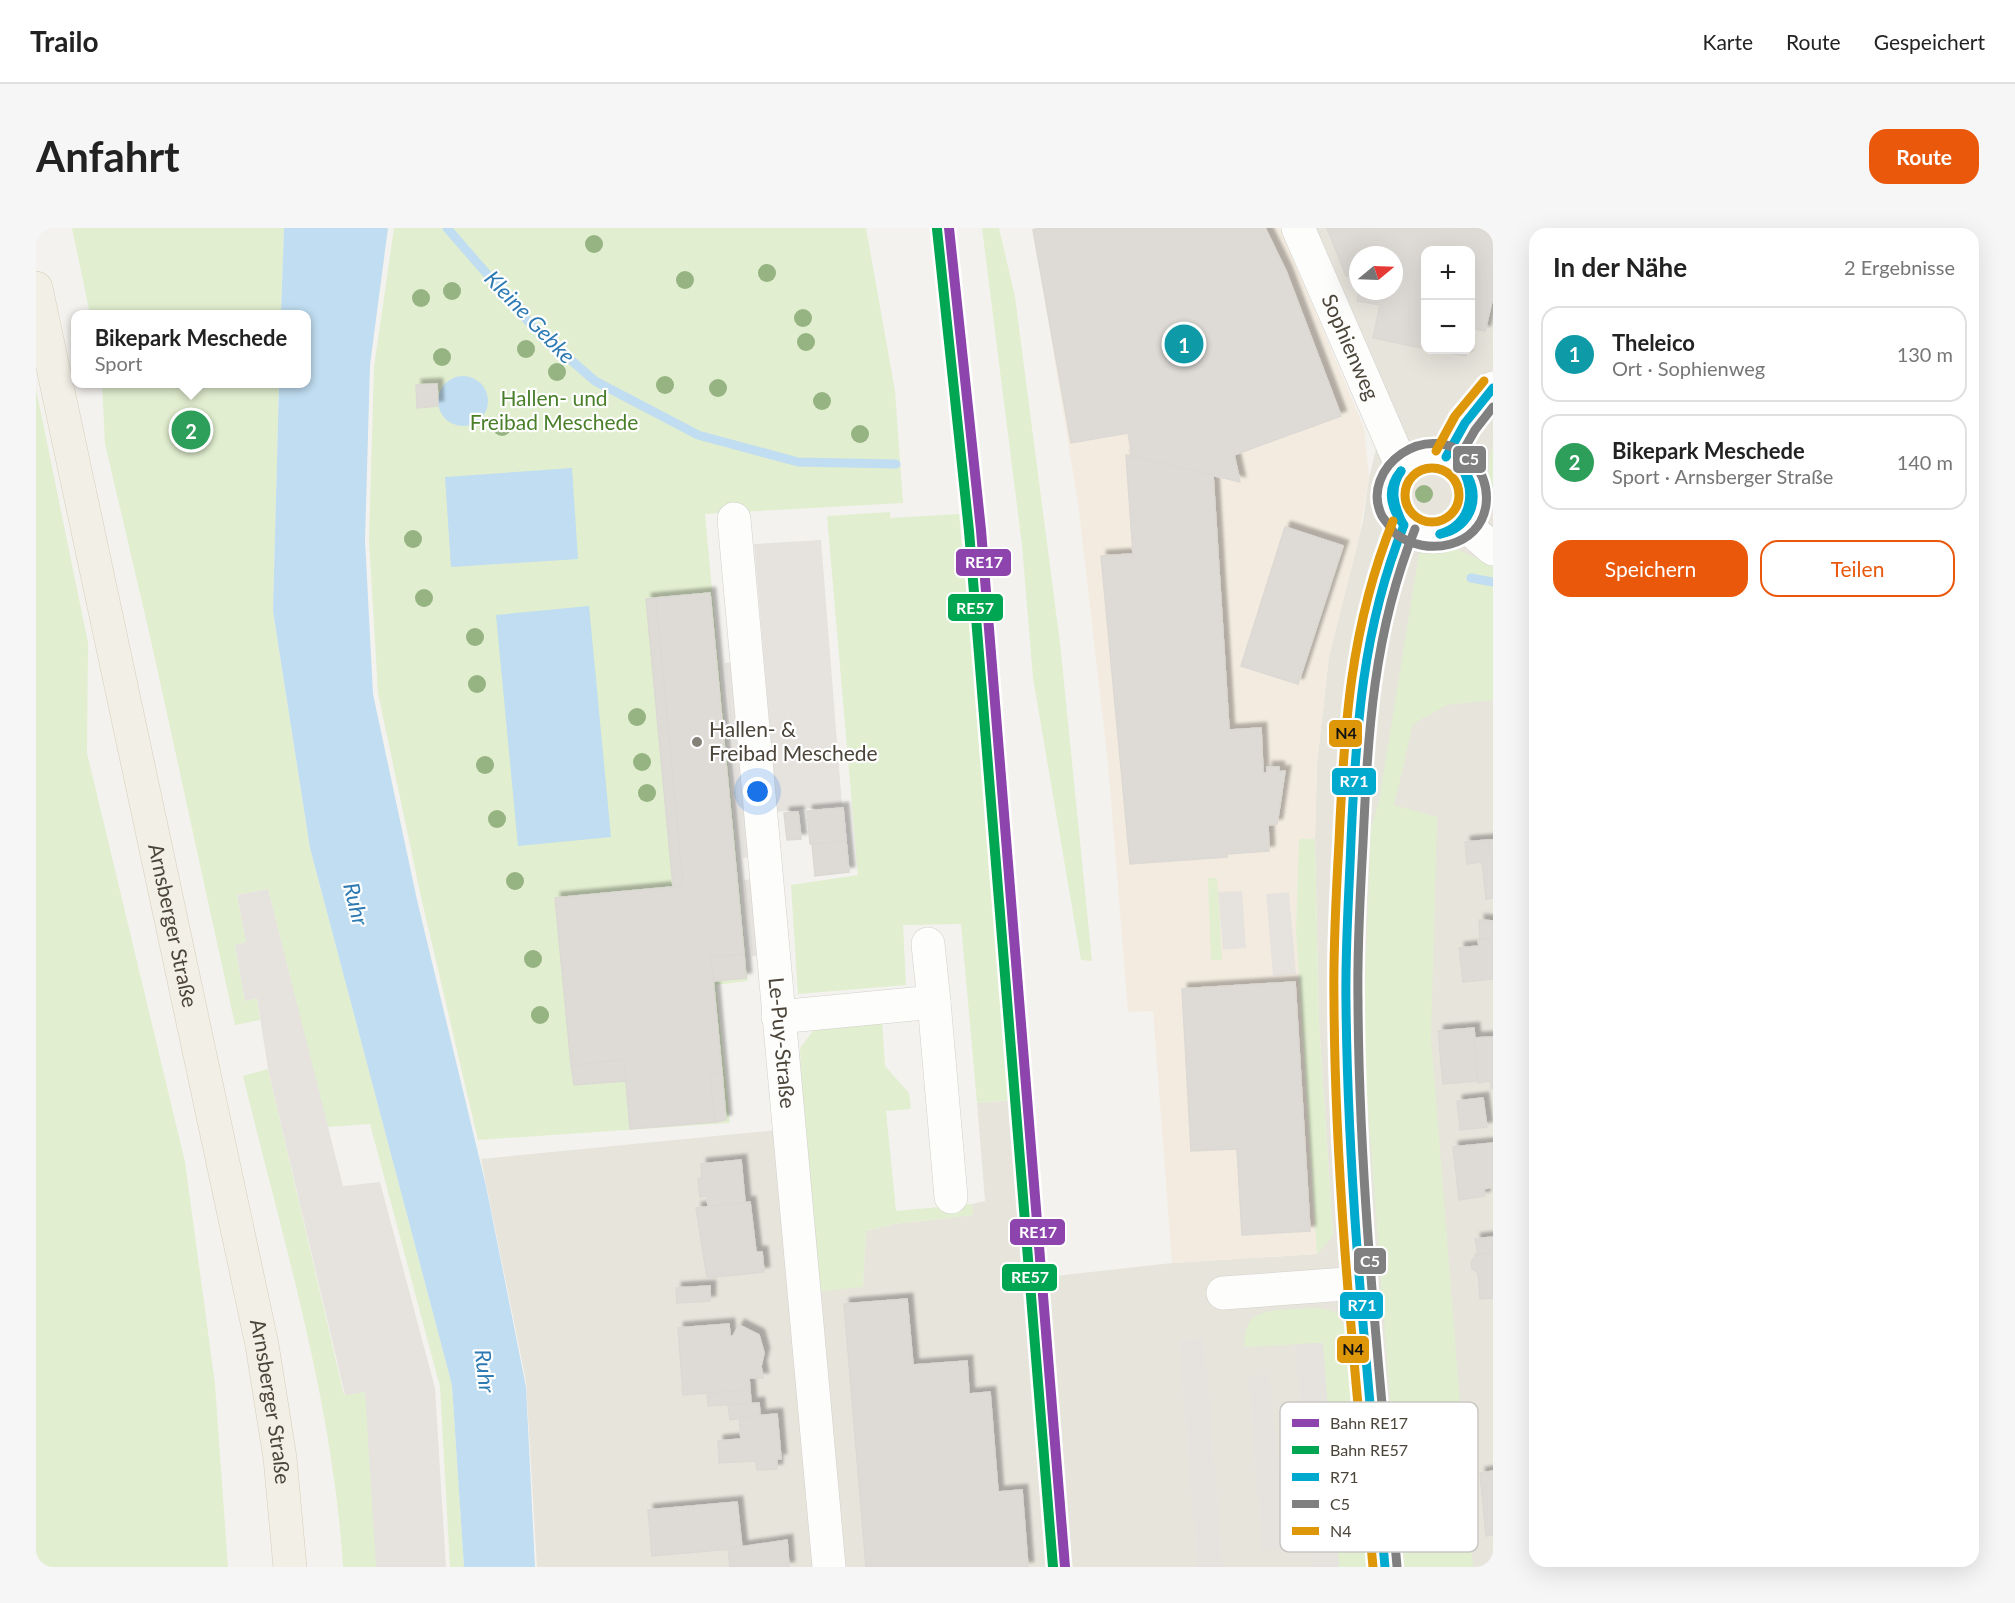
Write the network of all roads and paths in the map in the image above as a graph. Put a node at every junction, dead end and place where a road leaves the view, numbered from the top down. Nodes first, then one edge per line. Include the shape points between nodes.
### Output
1 (1298, 228) edge
2 (36, 288) edge
3 (1493, 388) edge
4 (1446, 457) junction
5 (1402, 467) junction
6 (734, 519) dead end
7 (1463, 523) junction
8 (1404, 525) junction
9 (1493, 549) edge
10 (928, 944) dead end
11 (934, 1002) junction
12 (777, 1017) junction
13 (951, 1197) dead end
14 (1360, 1283) junction
15 (1223, 1293) dead end
16 (1370, 1402) edge
17 (1384, 1552) edge
18 (290, 1567) edge
19 (829, 1567) edge
20 (1385, 1567) edge

1 - 5 street, Sophienweg
2 - 18 main road, Arnsberger Straße via 262,1345 280,1458
3 - 4 street via 1465,423
4 - 5 street via 1424,456
4 - 7 street via 1459,464 1473,486 1473,500
5 - 8 street via 1393,483 1392,495 1397,516
6 - 12 street, Le-Puy-Straße
7 - 8 street via 1455,531 1434,537 1413,532
7 - 9 street
8 - 14 street via 1380,590 1367,649 1353,796 1346,1023
10 - 11 street
11 - 12 street
11 - 13 street
12 - 19 street, Le-Puy-Straße
14 - 15 street
14 - 16 street
17 - 20 street

